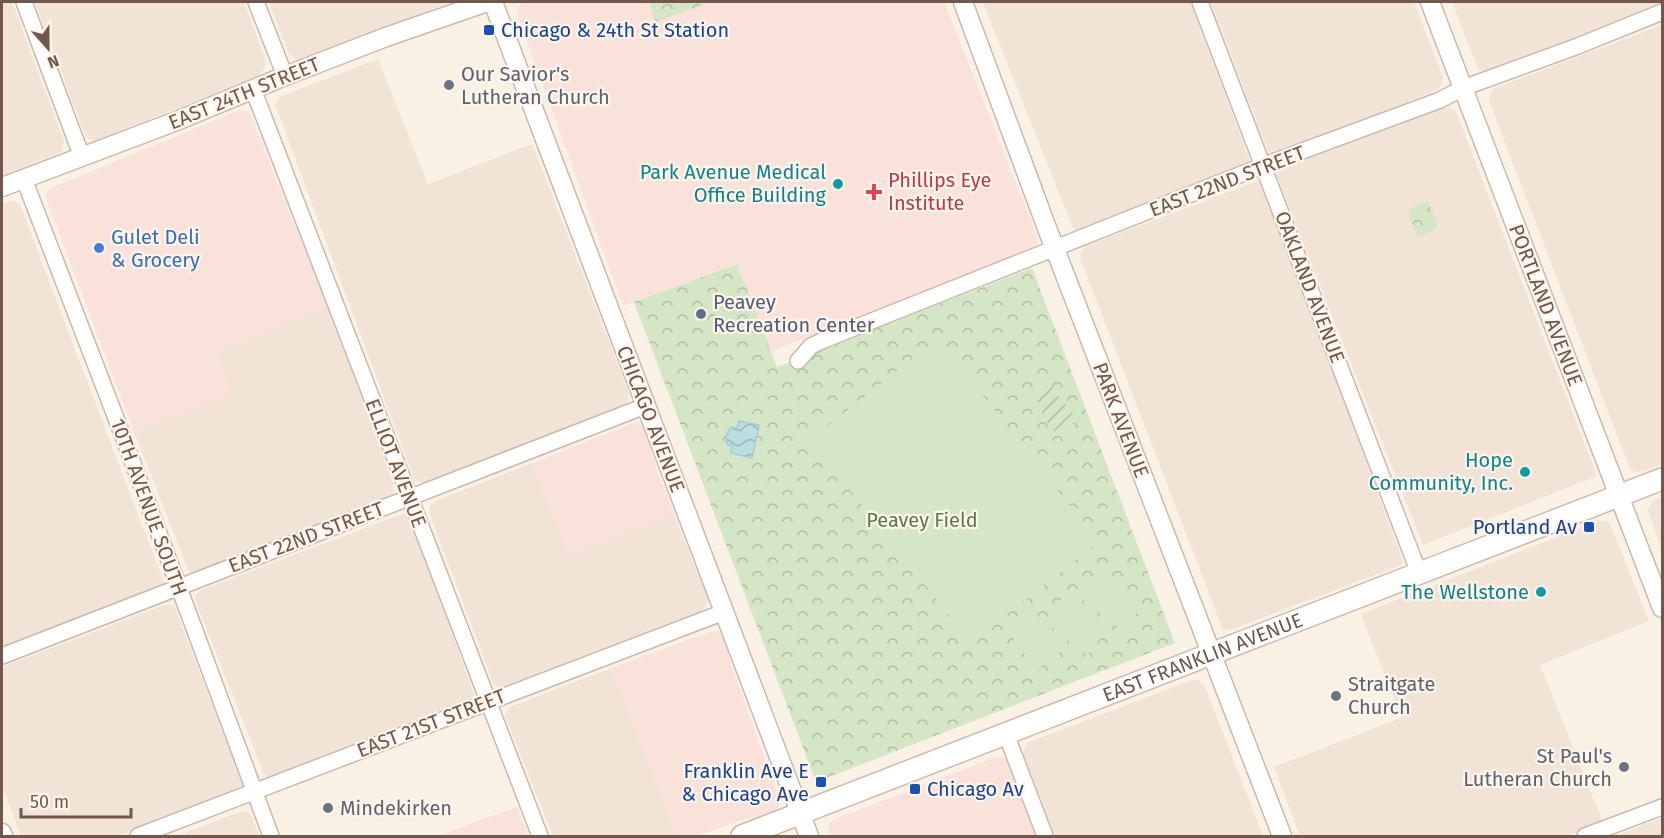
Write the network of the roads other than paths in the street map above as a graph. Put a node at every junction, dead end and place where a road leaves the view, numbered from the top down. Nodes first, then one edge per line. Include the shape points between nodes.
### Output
1 (24, 2) edge
2 (256, 2) edge
3 (487, 2) edge
4 (494, 2) edge
5 (963, 2) edge
6 (1200, 2) edge
7 (1430, 2) edge
8 (1662, 12) edge
9 (285, 76) junction
10 (1463, 88) junction
11 (253, 89) junction
12 (82, 157) junction
13 (1263, 166) junction
14 (24, 179) junction
15 (2, 187) edge
16 (1055, 249) junction
17 (798, 361) dead end
18 (645, 406) junction
19 (1662, 479) edge
20 (1619, 495) junction
21 (410, 497) junction
22 (1419, 573) junction
23 (178, 587) junction
24 (1662, 608) edge
25 (724, 612) junction
26 (1211, 654) junction
27 (2, 656) edge
28 (488, 701) junction
29 (1006, 734) junction
30 (254, 792) junction
31 (1662, 807) edge
32 (801, 814) junction
33 (138, 837) edge
34 (271, 837) edge
35 (540, 837) edge
36 (742, 837) edge
37 (809, 837) edge
38 (1045, 837) edge
39 (1282, 837) edge
40 (1585, 837) edge

1 - 12 street
2 - 9 street
3 - 9 street, EAST 24TH STREET
4 - 18 street, CHICAGO AVENUE
5 - 16 street, PARK AVENUE
6 - 13 street, OAKLAND AVENUE
7 - 10 street, PORTLAND AVENUE
8 - 10 street, EAST 22ND STREET
9 - 11 street, EAST 24TH STREET
10 - 13 street, EAST 22ND STREET
10 - 20 street, PORTLAND AVENUE
11 - 12 street, EAST 24TH STREET
11 - 21 street, ELLIOT AVENUE
12 - 14 street, EAST 24TH STREET
13 - 16 street, EAST 22ND STREET
13 - 22 street, OAKLAND AVENUE
14 - 15 street, EAST 24TH STREET
14 - 23 street, 10TH AVENUE SOUTH
16 - 17 street, EAST 22ND STREET via 824,340 811,346
16 - 26 street, PARK AVENUE
18 - 21 street, EAST 22ND STREET
18 - 25 street, CHICAGO AVENUE
19 - 20 main road, EAST FRANKLIN AVENUE
20 - 22 main road, EAST FRANKLIN AVENUE
20 - 24 street, PORTLAND AVENUE
21 - 23 street, EAST 22ND STREET
21 - 28 street, ELLIOT AVENUE
22 - 26 main road, EAST FRANKLIN AVENUE
23 - 27 street, EAST 22ND STREET
23 - 30 street, 10TH AVENUE SOUTH
25 - 28 street, EAST 21ST STREET
25 - 32 street, CHICAGO AVENUE
26 - 29 main road, EAST FRANKLIN AVENUE
26 - 39 street, PARK AVENUE
28 - 30 street, EAST 21ST STREET
28 - 35 street, ELLIOT AVENUE
29 - 32 main road, EAST FRANKLIN AVENUE
29 - 38 street
30 - 33 street, EAST 21ST STREET
30 - 34 street, 10TH AVENUE SOUTH
31 - 40 street
32 - 36 main road, EAST FRANKLIN AVENUE
32 - 37 street, CHICAGO AVENUE

